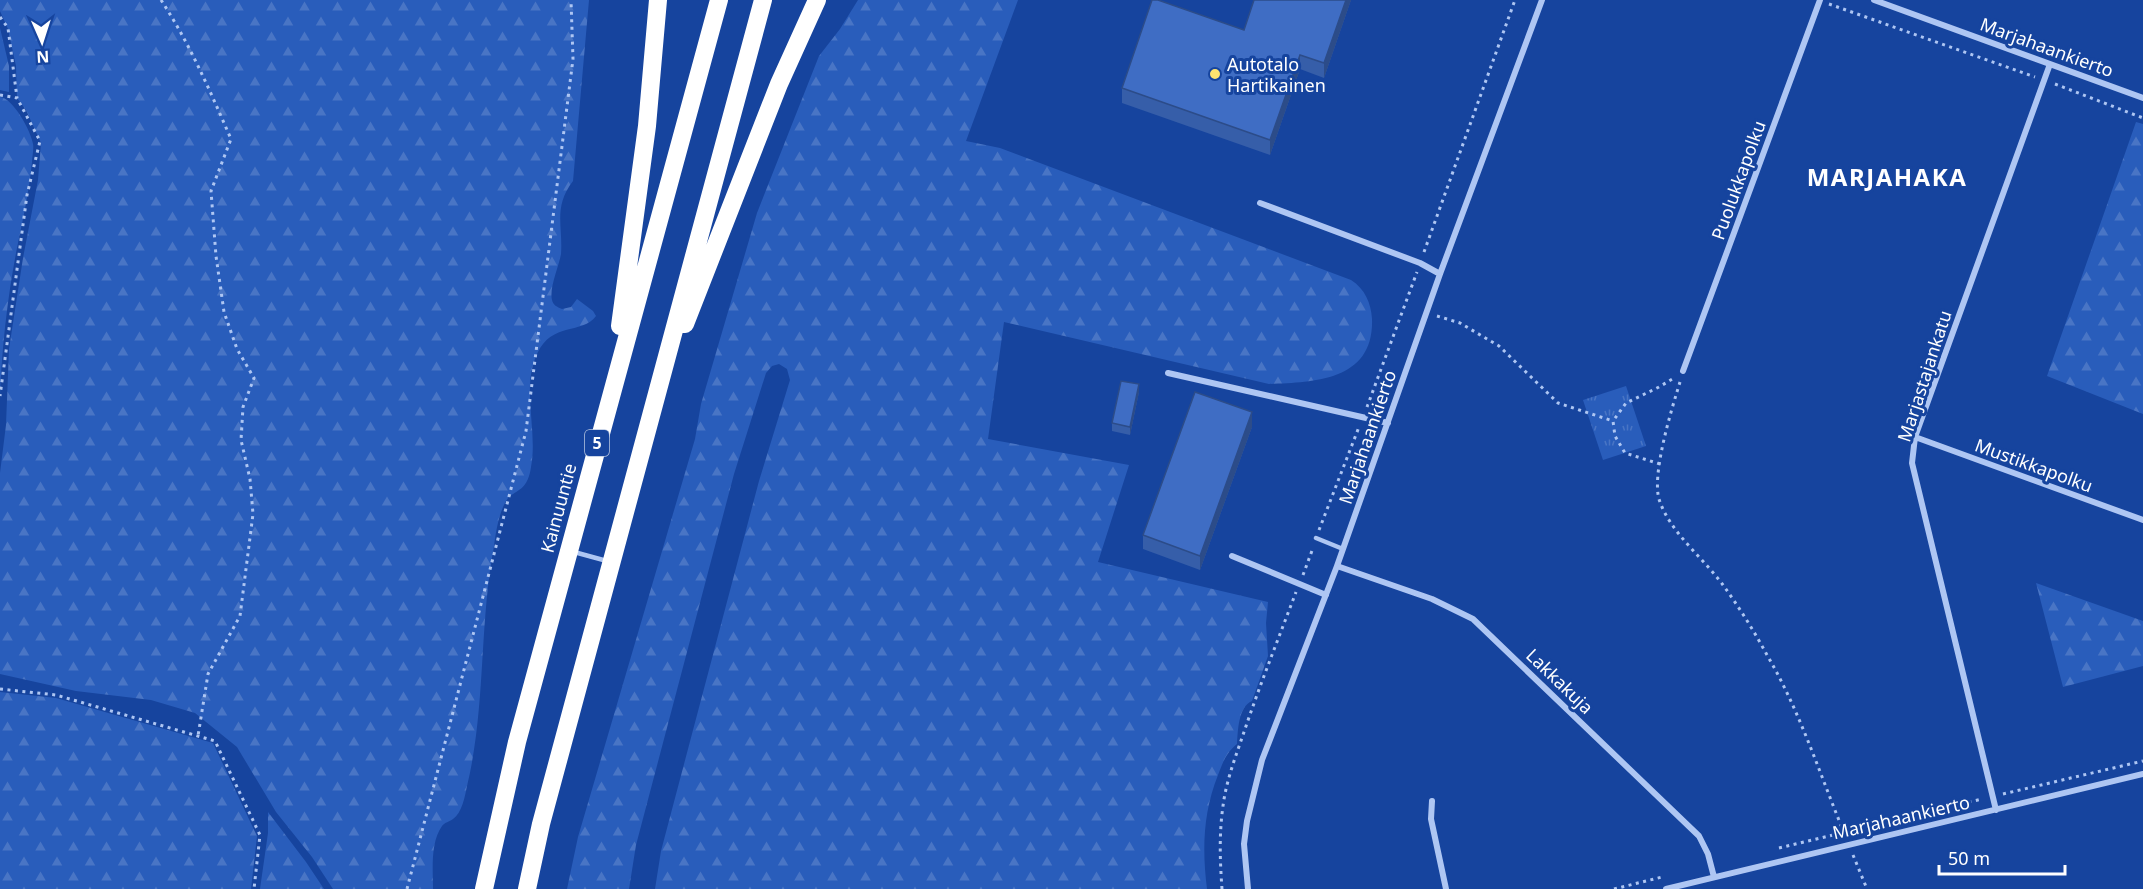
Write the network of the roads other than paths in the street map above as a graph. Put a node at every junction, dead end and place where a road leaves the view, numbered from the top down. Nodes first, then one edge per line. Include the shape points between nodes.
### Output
1 (658, 0) edge
2 (719, 0) edge
3 (763, 0) edge
4 (817, 0) edge
5 (1542, 0) edge
6 (1820, 0) edge
7 (1874, 0) edge
8 (2050, 64) junction
9 (2143, 98) edge
10 (1260, 203) dead end
11 (1440, 274) junction
12 (1683, 371) road end
13 (1168, 373) dead end
14 (612, 388) junction
15 (650, 412) junction
16 (1388, 423) junction
17 (1916, 437) junction
18 (2143, 520) edge
19 (1316, 538) road end
20 (1343, 549) junction
21 (569, 550) junction
22 (1232, 556) dead end
23 (611, 562) junction
24 (1337, 566) junction
25 (1326, 595) junction
26 (2143, 774) edge
27 (1432, 801) dead end
28 (1996, 810) junction
29 (1714, 878) junction
30 (484, 889) edge
31 (527, 889) edge
32 (1248, 889) edge
33 (1446, 889) edge
34 (1666, 889) edge

1 - 14 highway via 647,126
2 - 14 highway, Kainuuntie / 5
3 - 15 highway
4 - 15 highway via 779,84
5 - 11 street, Marjahaankierto
6 - 12 street, Puolukkapolku
7 - 8 street, Marjahaankierto
8 - 9 street, Marjahaankierto
8 - 17 street, Marjastajankatu
10 - 11 street
11 - 16 street, Marjahaankierto
13 - 16 street
14 - 21 highway, Kainuuntie / 5
15 - 23 highway
16 - 20 street, Marjahaankierto
17 - 18 street, Mustikkapolku
17 - 28 street, Marjastajankatu via 1912,463
19 - 20 lane
20 - 24 street, Marjahaankierto
21 - 23 lane
21 - 30 highway, Kainuuntie / 5 via 517,742
22 - 25 street
23 - 31 highway
24 - 25 street, Marjahaankierto
24 - 29 street, Lakkakuja via 1432,599 1473,619 1699,836
25 - 32 street, Marjahaankierto via 1252,793 1244,844
26 - 28 street, Marjahaankierto
27 - 33 street via 1431,819
28 - 29 street, Marjahaankierto
29 - 34 street, Marjahaankierto

